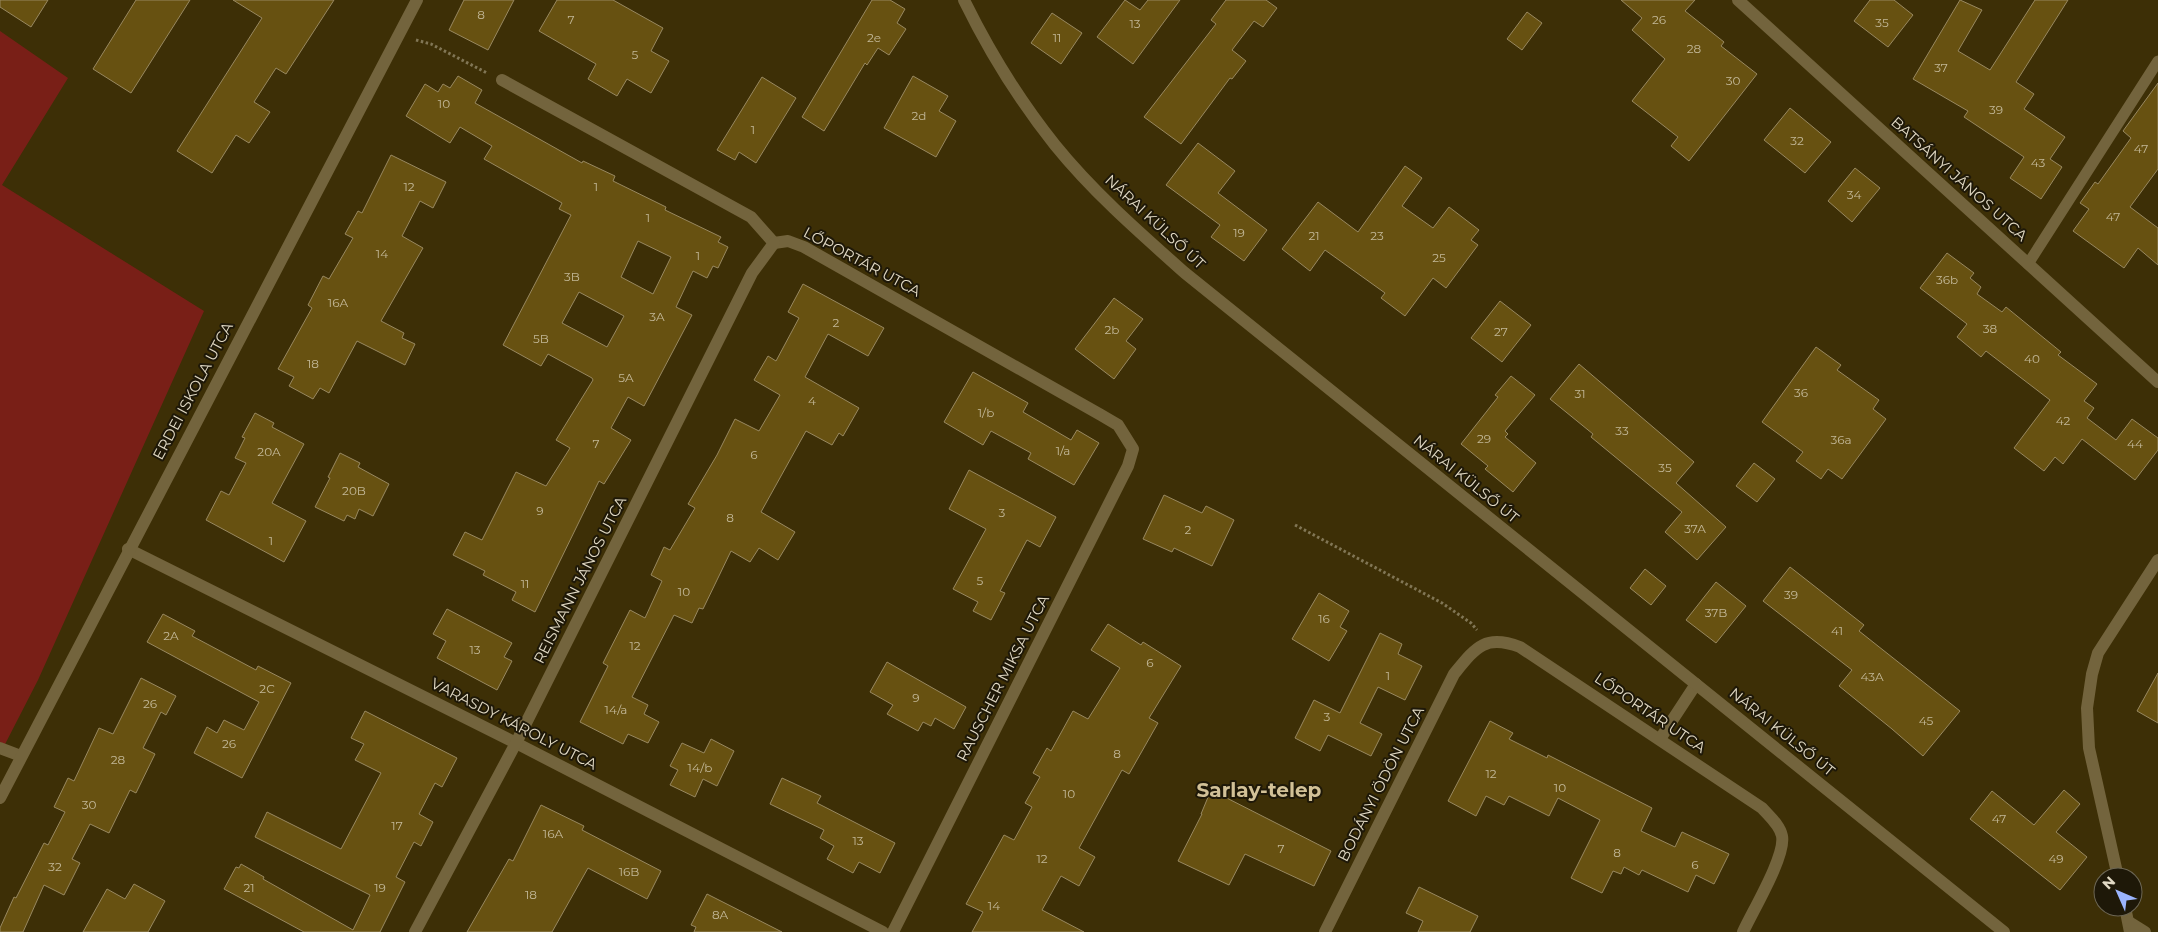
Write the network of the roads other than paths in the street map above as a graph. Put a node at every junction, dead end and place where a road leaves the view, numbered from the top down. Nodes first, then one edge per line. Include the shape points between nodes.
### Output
1 (417, 0) edge
2 (964, 0) edge
3 (1738, 0) edge
4 (2158, 61) edge
5 (502, 80) road end
6 (774, 243) junction
7 (2028, 264) junction
8 (2158, 382) edge
9 (1127, 438) joint
10 (128, 550) junction
11 (2158, 560) edge
12 (1486, 643) joint
13 (1696, 684) junction
14 (1660, 739) junction
15 (516, 743) junction
16 (0, 748) edge
17 (21, 756) junction
18 (0, 798) edge
19 (2116, 867) edge
20 (2129, 927) edge
21 (415, 932) edge
22 (883, 932) edge
23 (893, 932) edge
24 (1325, 932) edge
25 (1743, 932) edge
26 (2004, 932) edge
27 (2145, 932) edge

1 - 10 street, ERDEI ISKOLA UTCA
2 - 13 street, NÁRAI KÜLSŐ ÚT via 982,37 1014,88 1055,145 1138,232 1184,273
3 - 7 street, BATSÁNYI JÁNOS UTCA
4 - 7 lane
5 - 6 street via 751,217
6 - 9 street, LŐPORTÁR UTCA via 788,241 804,247 1118,425
6 - 15 street, REISMANN JÁNOS UTCA via 752,273
7 - 8 street, BATSÁNYI JÁNOS UTCA
9 - 23 street, RAUSCHER MIKSA UTCA via 1133,449 1128,466
10 - 15 street, VARASDY KÁROLY UTCA
10 - 17 street, ERDEI ISKOLA UTCA
11 - 19 street via 2098,653 2087,708 2089,748
12 - 14 street, LŐPORTÁR UTCA via 1503,641 1520,647
12 - 24 street, BODÁNYI ÖDÖN UTCA via 1470,654 1454,674
13 - 14 street
13 - 26 street, NÁRAI KÜLSŐ ÚT
14 - 25 street, LŐPORTÁR UTCA via 1762,808 1774,820 1782,836 1781,854
15 - 21 street, REISMANN JÁNOS UTCA
15 - 22 street, VARASDY KÁROLY UTCA
16 - 17 street
17 - 18 street, ERDEI ISKOLA UTCA
20 - 27 street

